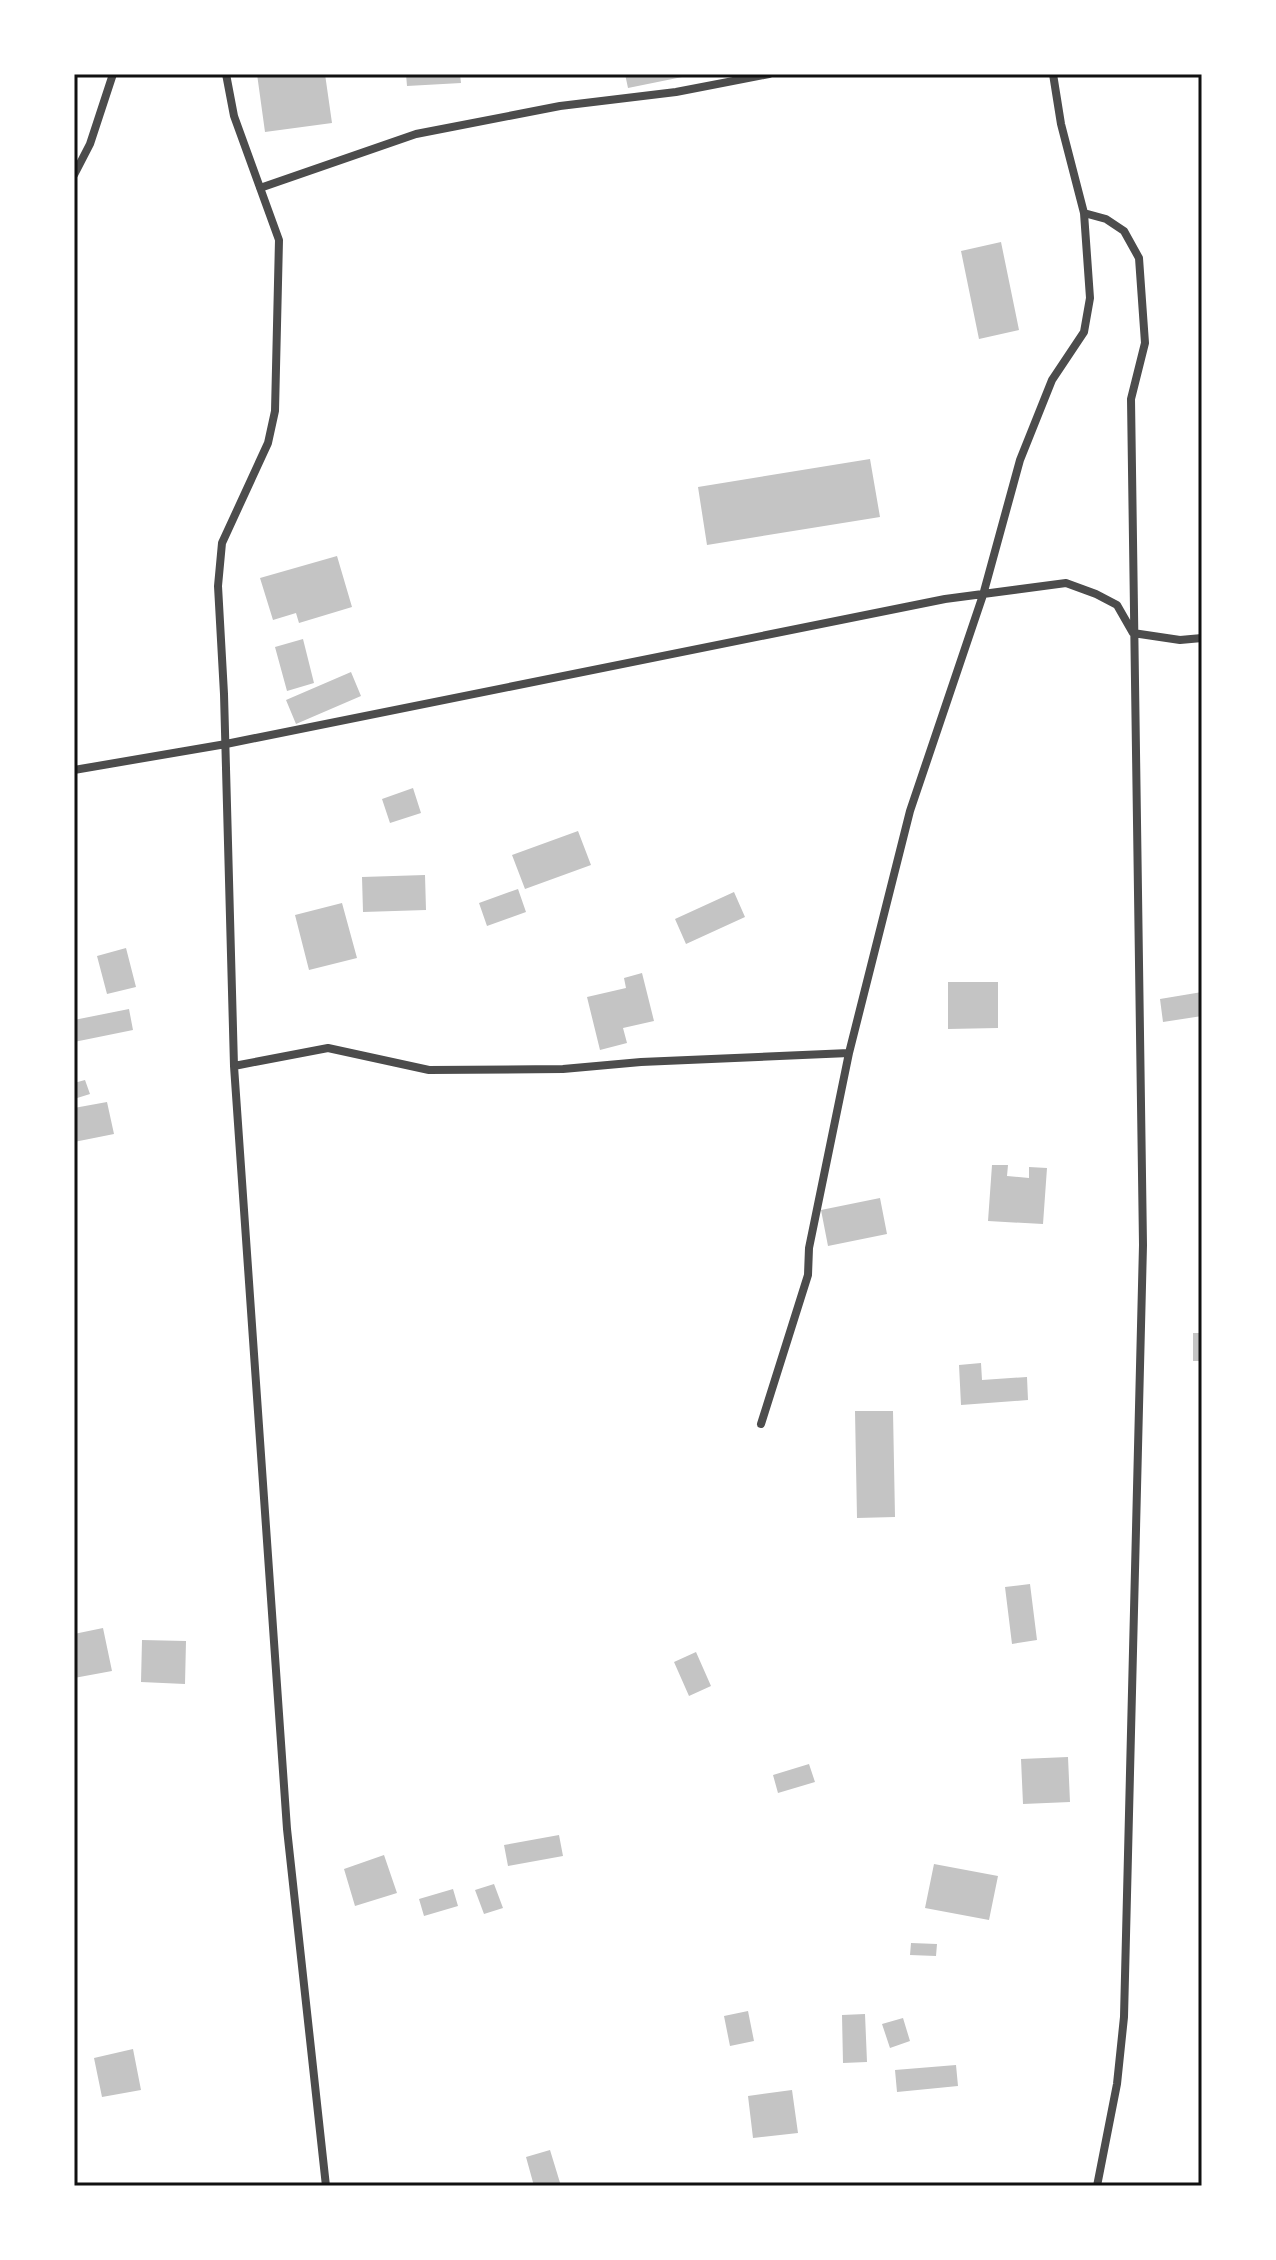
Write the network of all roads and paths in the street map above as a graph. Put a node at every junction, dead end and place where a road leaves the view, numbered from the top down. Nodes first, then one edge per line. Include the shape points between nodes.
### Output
1 (113, 74) edge
2 (226, 74) edge
3 (769, 74) edge
4 (1053, 74) edge
5 (74, 175) edge
6 (260, 188) junction
7 (1084, 213) junction
8 (983, 595) junction
9 (1133, 633) junction
10 (1202, 638) edge
11 (226, 744) junction
12 (74, 770) edge
13 (849, 1053) junction
14 (234, 1066) junction
15 (761, 1424) dead end
16 (326, 2186) edge
17 (1097, 2186) edge

1 - 5 street
2 - 6 street via 234,116
3 - 6 street via 416,134
4 - 7 street
6 - 11 street via 279,240 275,411 268,443 222,543 218,586
7 - 8 street via 1090,298 1084,332 1052,380 1020,460
7 - 9 street via 1124,231 1139,258 1145,343 1131,399
8 - 9 street via 1066,583 1117,605
8 - 11 street
8 - 13 street via 910,811
9 - 10 street
9 - 17 street via 1143,1245 1124,2017
11 - 12 street
11 - 14 street
13 - 14 street via 563,1069 429,1070 328,1048
13 - 15 street via 808,1275
14 - 16 street via 287,1829

